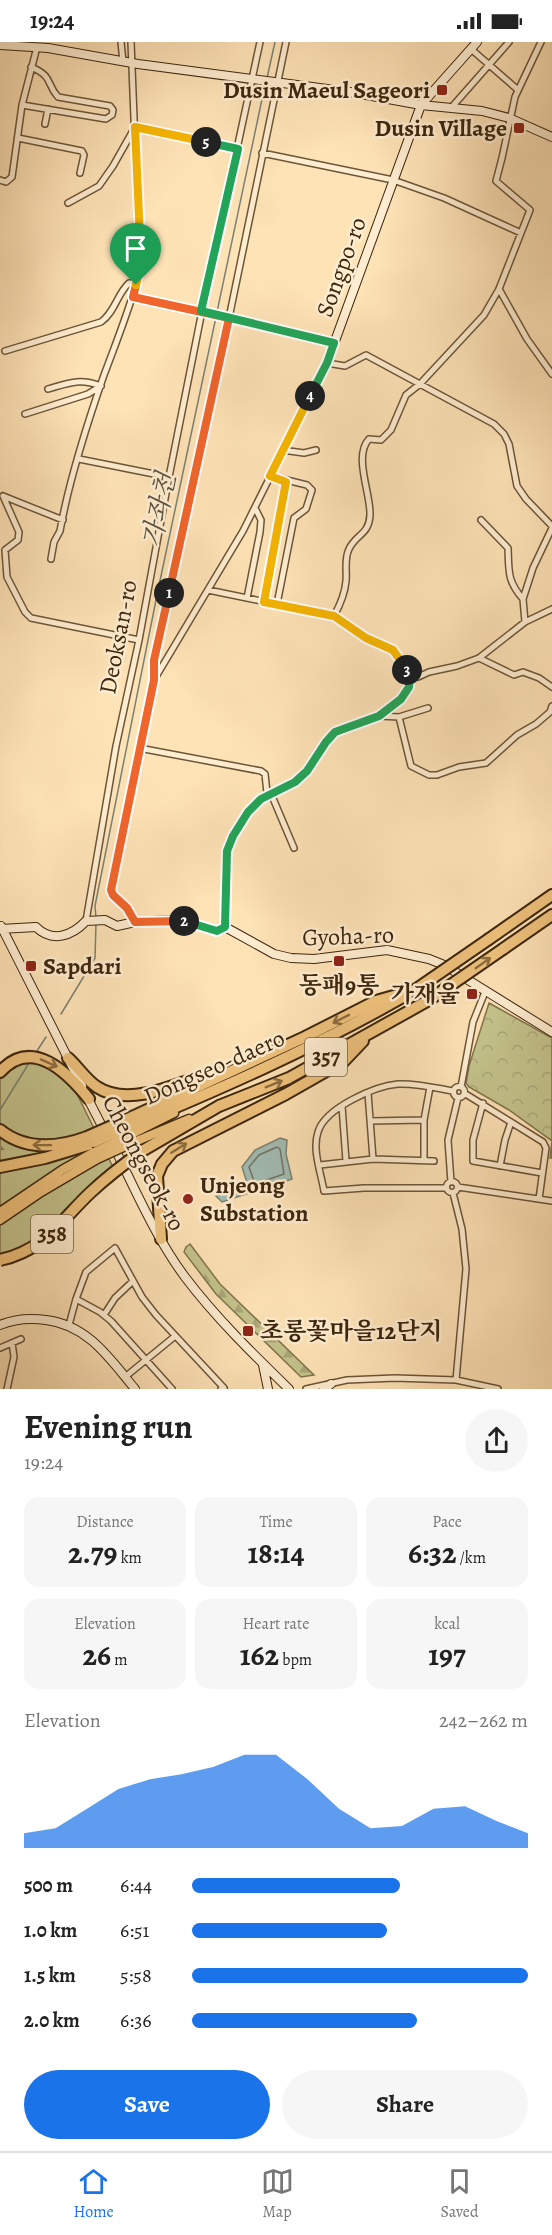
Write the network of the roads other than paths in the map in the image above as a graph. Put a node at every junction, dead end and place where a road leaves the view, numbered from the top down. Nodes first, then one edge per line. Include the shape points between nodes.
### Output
1 (121, 42) edge
2 (130, 42) edge
3 (260, 42) edge
4 (286, 42) edge
5 (509, 42) edge
6 (541, 42) edge
7 (0, 45) edge
8 (474, 45) edge
9 (37, 47) junction
10 (123, 62) junction
11 (132, 63) junction
12 (489, 64) junction
13 (31, 67) junction
14 (254, 80) junction
15 (275, 83) junction
16 (518, 90) junction
17 (87, 102) junction
18 (22, 105) junction
19 (421, 105) junction
20 (451, 108) junction
21 (48, 109) junction
22 (85, 115) junction
23 (509, 118) junction
24 (45, 124) dead end
25 (135, 127) junction
26 (18, 138) junction
27 (552, 138) edge
28 (238, 149) junction
29 (262, 153) junction
30 (80, 173) dead end
31 (0, 180) edge
32 (393, 180) junction
33 (68, 202) dead end
34 (521, 233) junction
35 (136, 285) junction
36 (500, 289) junction
37 (133, 297) junction
38 (204, 312) junction
39 (228, 317) junction
40 (334, 343) junction
41 (5, 351) dead end
42 (327, 363) junction
43 (552, 374) edge
44 (420, 384) junction
45 (101, 386) junction
46 (48, 389) dead end
47 (25, 414) dead end
48 (282, 450) junction
49 (316, 450) dead end
50 (79, 459) junction
51 (270, 476) junction
52 (169, 477) junction
53 (286, 482) junction
54 (2, 495) edge
55 (255, 508) junction
56 (63, 520) junction
57 (481, 520) dead end
58 (552, 527) edge
59 (51, 559) dead end
60 (207, 590) junction
61 (247, 598) junction
62 (523, 599) junction
63 (264, 602) junction
64 (277, 604) junction
65 (552, 609) edge
66 (334, 616) junction
67 (525, 622) junction
68 (139, 640) junction
69 (479, 658) junction
70 (410, 676) junction
71 (154, 680) junction
72 (552, 687) edge
73 (552, 706) edge
74 (428, 708) dead end
75 (379, 716) junction
76 (399, 717) junction
77 (139, 748) junction
78 (270, 795) junction
79 (294, 848) dead end
80 (552, 895) edge
81 (552, 915) edge
82 (94, 920) junction
83 (135, 922) junction
84 (1, 927) edge
85 (225, 927) junction
86 (415, 990) junction
87 (485, 992) junction
88 (552, 1032) edge
89 (370, 1033) junction
90 (267, 1054) junction
91 (68, 1058) junction
92 (0, 1072) edge
93 (430, 1087) junction
94 (461, 1087) junction
95 (453, 1091) junction
96 (368, 1093) junction
97 (465, 1093) junction
98 (458, 1098) junction
99 (89, 1100) junction
100 (483, 1103) junction
101 (219, 1106) junction
102 (342, 1106) junction
103 (424, 1120) junction
104 (370, 1122) junction
105 (512, 1122) junction
106 (0, 1130) edge
107 (126, 1133) junction
108 (92, 1148) junction
109 (373, 1159) junction
110 (424, 1159) junction
111 (346, 1161) junction
112 (434, 1161) dead end
113 (320, 1165) junction
114 (500, 1166) junction
115 (0, 1167) edge
116 (542, 1173) junction
117 (451, 1182) junction
118 (458, 1187) junction
119 (447, 1188) junction
120 (453, 1193) junction
121 (539, 1199) junction
122 (552, 1202) edge
123 (2, 1215) edge
124 (161, 1239) junction
125 (0, 1260) edge
126 (134, 1281) junction
127 (76, 1299) junction
128 (104, 1315) junction
129 (0, 1325) edge
130 (69, 1325) junction
131 (174, 1336) junction
132 (21, 1340) dead end
133 (12, 1343) junction
134 (0, 1348) edge
135 (145, 1361) junction
136 (262, 1363) junction
137 (125, 1377) junction
138 (0, 1380) edge
139 (456, 1380) junction
140 (9, 1382) junction
141 (331, 1384) junction
142 (7, 1389) edge
143 (135, 1389) edge
144 (172, 1389) edge
145 (221, 1389) edge
146 (268, 1389) edge
147 (289, 1389) edge
148 (306, 1389) edge
149 (324, 1389) edge
150 (498, 1389) edge

1 - 10 street
2 - 11 street
3 - 14 street, Deoksan-ro
4 - 15 street, Deoksan-ro
5 - 12 street
6 - 16 street
7 - 9 street
8 - 12 street
8 - 19 street, Songpo-ro
9 - 10 street
9 - 13 street
10 - 11 street
11 - 14 street
11 - 25 street
12 - 16 street
12 - 20 street
13 - 17 street via 51,80 58,97
13 - 18 street
14 - 15 street
14 - 28 street, Deoksan-ro
15 - 19 street
15 - 29 street, Deoksan-ro
16 - 23 street
17 - 22 street
17 - 22 street via 113,110 106,119
18 - 21 street
18 - 26 street
19 - 20 street
19 - 32 street, Songpo-ro
20 - 23 street
21 - 22 street
21 - 24 street
23 - 27 street
23 - 34 street via 496,180 530,210
25 - 28 street
25 - 33 street via 99,186
25 - 35 street via 141,260
26 - 30 street via 82,151
26 - 31 street via 12,177 6,182
28 - 38 street, Deoksan-ro
29 - 32 street
29 - 39 street, Deoksan-ro
32 - 34 street
32 - 40 street, Songpo-ro
34 - 36 street
35 - 37 street
35 - 41 street via 129,283 123,288 101,322
36 - 43 street via 527,339
36 - 44 street via 484,315
37 - 38 street
37 - 45 street
38 - 39 street
38 - 52 street, Deoksan-ro
39 - 40 street
39 - 71 street, Deoksan-ro via 154,660
40 - 42 street, Songpo-ro
42 - 44 street via 345,366 366,355
42 - 48 street, Songpo-ro
44 - 58 street via 494,424 504,434 517,486
44 - 66 street via 406,395 391,430 381,440 369,439 364,444 362,463 369,524 349,550 346,582
45 - 46 street via 76,381
45 - 47 street via 88,394
45 - 50 street
48 - 49 street
48 - 51 street, Songpo-ro
50 - 52 street
50 - 56 street
51 - 53 street
51 - 55 street, Songpo-ro
52 - 68 street, Deoksan-ro
53 - 63 street
53 - 64 street via 312,490 306,509 294,518
54 - 56 street
54 - 68 street via 19,532 18,540 5,550 7,577 25,612 31,618
55 - 60 street, Songpo-ro
55 - 61 street via 261,520 260,532
56 - 59 street
57 - 62 street via 508,548 508,574 512,587
58 - 62 street
60 - 61 street
60 - 71 street, Songpo-ro
61 - 63 street
62 - 67 street
63 - 64 street
64 - 66 street
65 - 67 street
66 - 70 street via 366,638 393,650
67 - 69 street
68 - 82 street, Deoksan-ro via 116,746
69 - 70 street
69 - 72 street via 514,675 523,672 539,678
70 - 75 street via 409,687 401,699
71 - 77 street, Songpo-ro
73 - 76 street via 550,712 486,763 437,775 411,766
74 - 76 street
75 - 76 street
75 - 78 street via 335,732 307,771
77 - 78 street via 261,771
77 - 83 street, Songpo-ro via 111,890
78 - 79 street
78 - 85 street via 255,803 227,851
80 - 86 highway, Dongseo-daero / 357, bridge
89 -> 81 highway, Dongseo-daero / 357, bridge via 429,1000
82 - 83 street, Gyoha-ro via 117,927
82 - 84 street via 76,931 50,936 36,927
83 - 85 street, Gyoha-ro via 185,921 217,931
84 - 91 street, Cheongseok-ro
85 - 87 street, Gyoha-ro via 274,954 301,959 379,951 416,955 444,965
86 -> 90 highway via 376,1001
86 - 107 highway, Dongseo-daero / 357 via 339,1034
87 - 88 street, Gyoha-ro
87 - 94 street via 473,1022
101 -> 89 highway, Dongseo-daero / 357 via 289,1078
124 -> 89 highway via 157,1176 173,1151 344,1061
90 - 91 highway via 141,1095 120,1096 96,1087
90 - 107 highway
91 - 99 street, Cheongseok-ro
92 -> 99 highway via 23,1058 46,1060 72,1078
93 - 95 street
93 - 96 street via 398,1084
93 - 103 street
94 - 95 street
94 - 97 street
95 - 98 street
96 - 102 street
96 - 104 street
97 - 98 street
97 - 100 street
98 - 117 street via 448,1140
99 - 124 street, Cheongseok-ro
100 - 105 street
100 - 114 street via 472,1140 472,1161
101 - 107 main road, 357
101 - 125 highway, Dongseo-daero / 358, bridge via 142,1151 92,1191 38,1246
102 - 111 street
102 - 113 street via 326,1117 317,1133
103 - 104 street
103 - 110 street
104 - 109 street
105 - 114 street
105 - 116 street via 543,1142 546,1148
108 -> 106 highway via 33,1145
107 - 108 highway, Dongseo-daero, bridge
107 - 108 main road, 357, bridge
108 - 115 highway, Dongseo-daero
108 - 123 main road, 357 via 41,1192
109 - 110 street
109 - 111 street
110 - 112 street
111 - 113 street
113 - 119 street via 324,1191
114 - 116 street
116 - 121 street
117 - 118 street
117 - 119 street
118 - 120 street
118 - 121 street
119 - 120 street
120 - 139 street via 466,1269
121 - 122 street
124 - 136 street, Cheongseok-ro via 216,1316
126 - 127 street via 115,1248 86,1272
126 - 128 street
126 - 131 street
127 - 128 street
127 - 130 street
128 - 135 street
129 - 130 street via 36,1318
130 - 137 street via 90,1337
131 - 135 street
131 - 145 street via 224,1388
132 - 133 street
133 - 134 street
133 - 140 street via 14,1357
135 - 137 street
135 - 144 street
136 - 146 street
136 - 147 street, Cheongseok-ro
137 - 143 street
138 - 140 street
139 - 141 street via 395,1378
139 - 150 street
140 - 142 street
141 - 148 street
141 - 149 street

